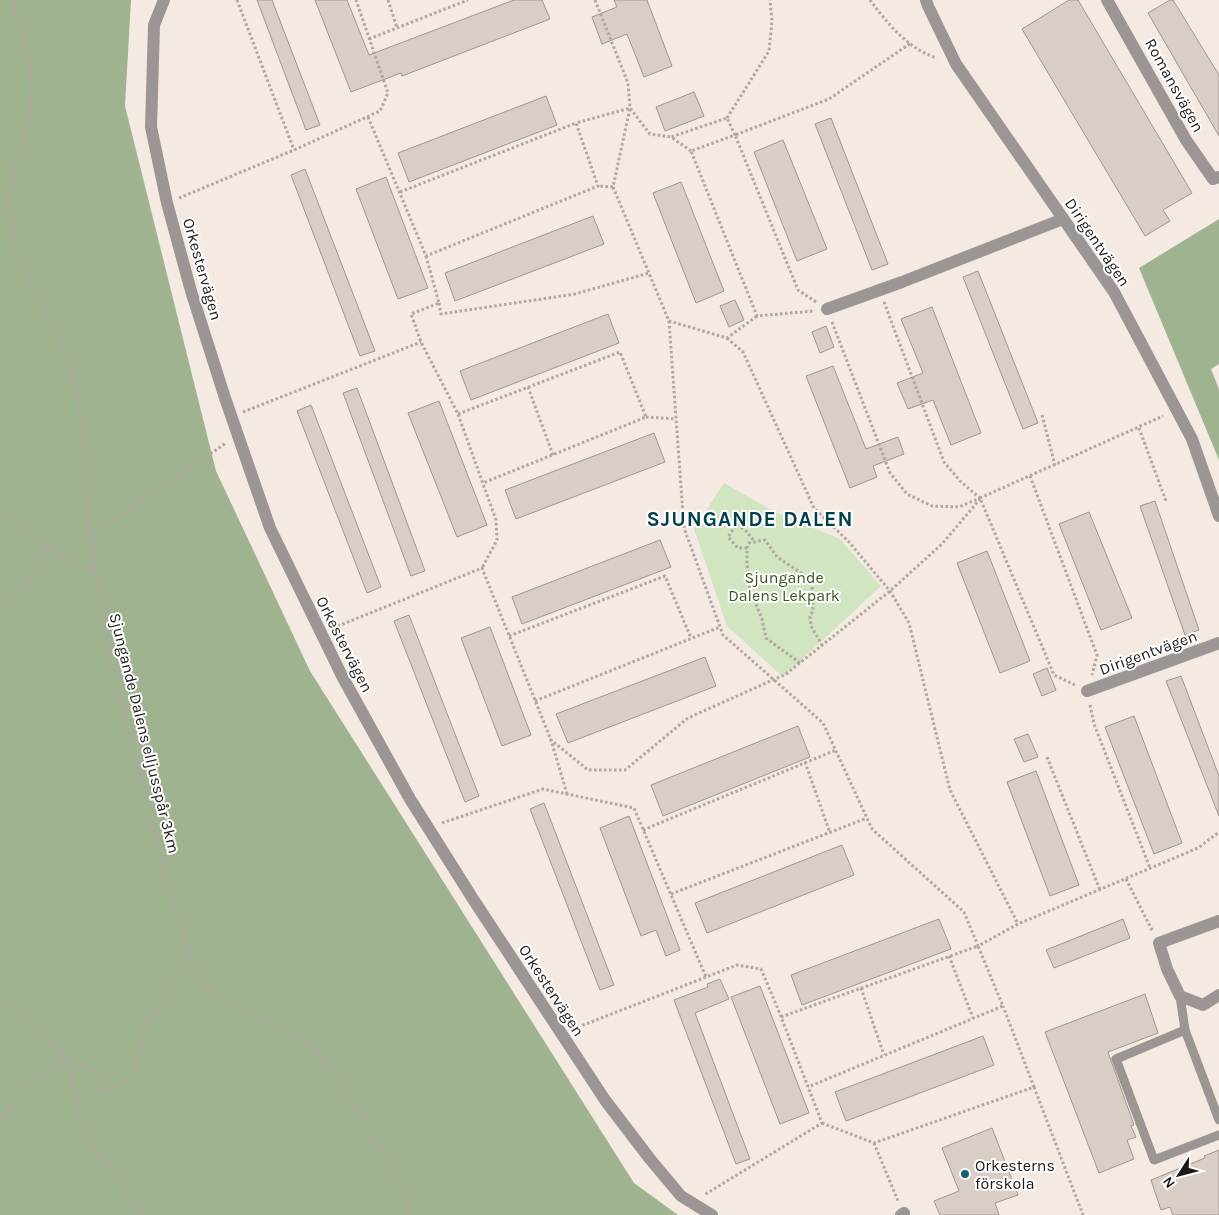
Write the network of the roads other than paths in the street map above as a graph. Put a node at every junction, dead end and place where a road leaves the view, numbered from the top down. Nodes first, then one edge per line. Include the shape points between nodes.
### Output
1 (164, 0) edge
2 (926, 0) edge
3 (1107, 0) edge
4 (1219, 177) edge
5 (1063, 219) junction
6 (826, 309) road end
7 (1219, 516) edge
8 (1219, 643) edge
9 (1087, 691) road end
10 (1219, 921) edge
11 (1180, 996) junction
12 (1219, 996) edge
13 (1185, 1030) junction
14 (1219, 1120) edge
15 (1219, 1136) edge
16 (712, 1215) edge

1 - 16 street, Orkestervägen via 154,25 151,127 191,291 270,528 342,676 410,799 473,899 605,1100 681,1196
2 - 5 street, Dirigentvägen via 956,64
3 - 4 street, Romansvägen via 1186,140 1213,179
5 - 6 street
5 - 7 street, Dirigentvägen via 1114,292 1192,439
8 - 9 street, Dirigentvägen
10 - 11 street via 1159,943
11 - 12 street via 1203,1005
11 - 13 lane
13 - 14 lane
13 - 15 lane via 1116,1059 1154,1160

